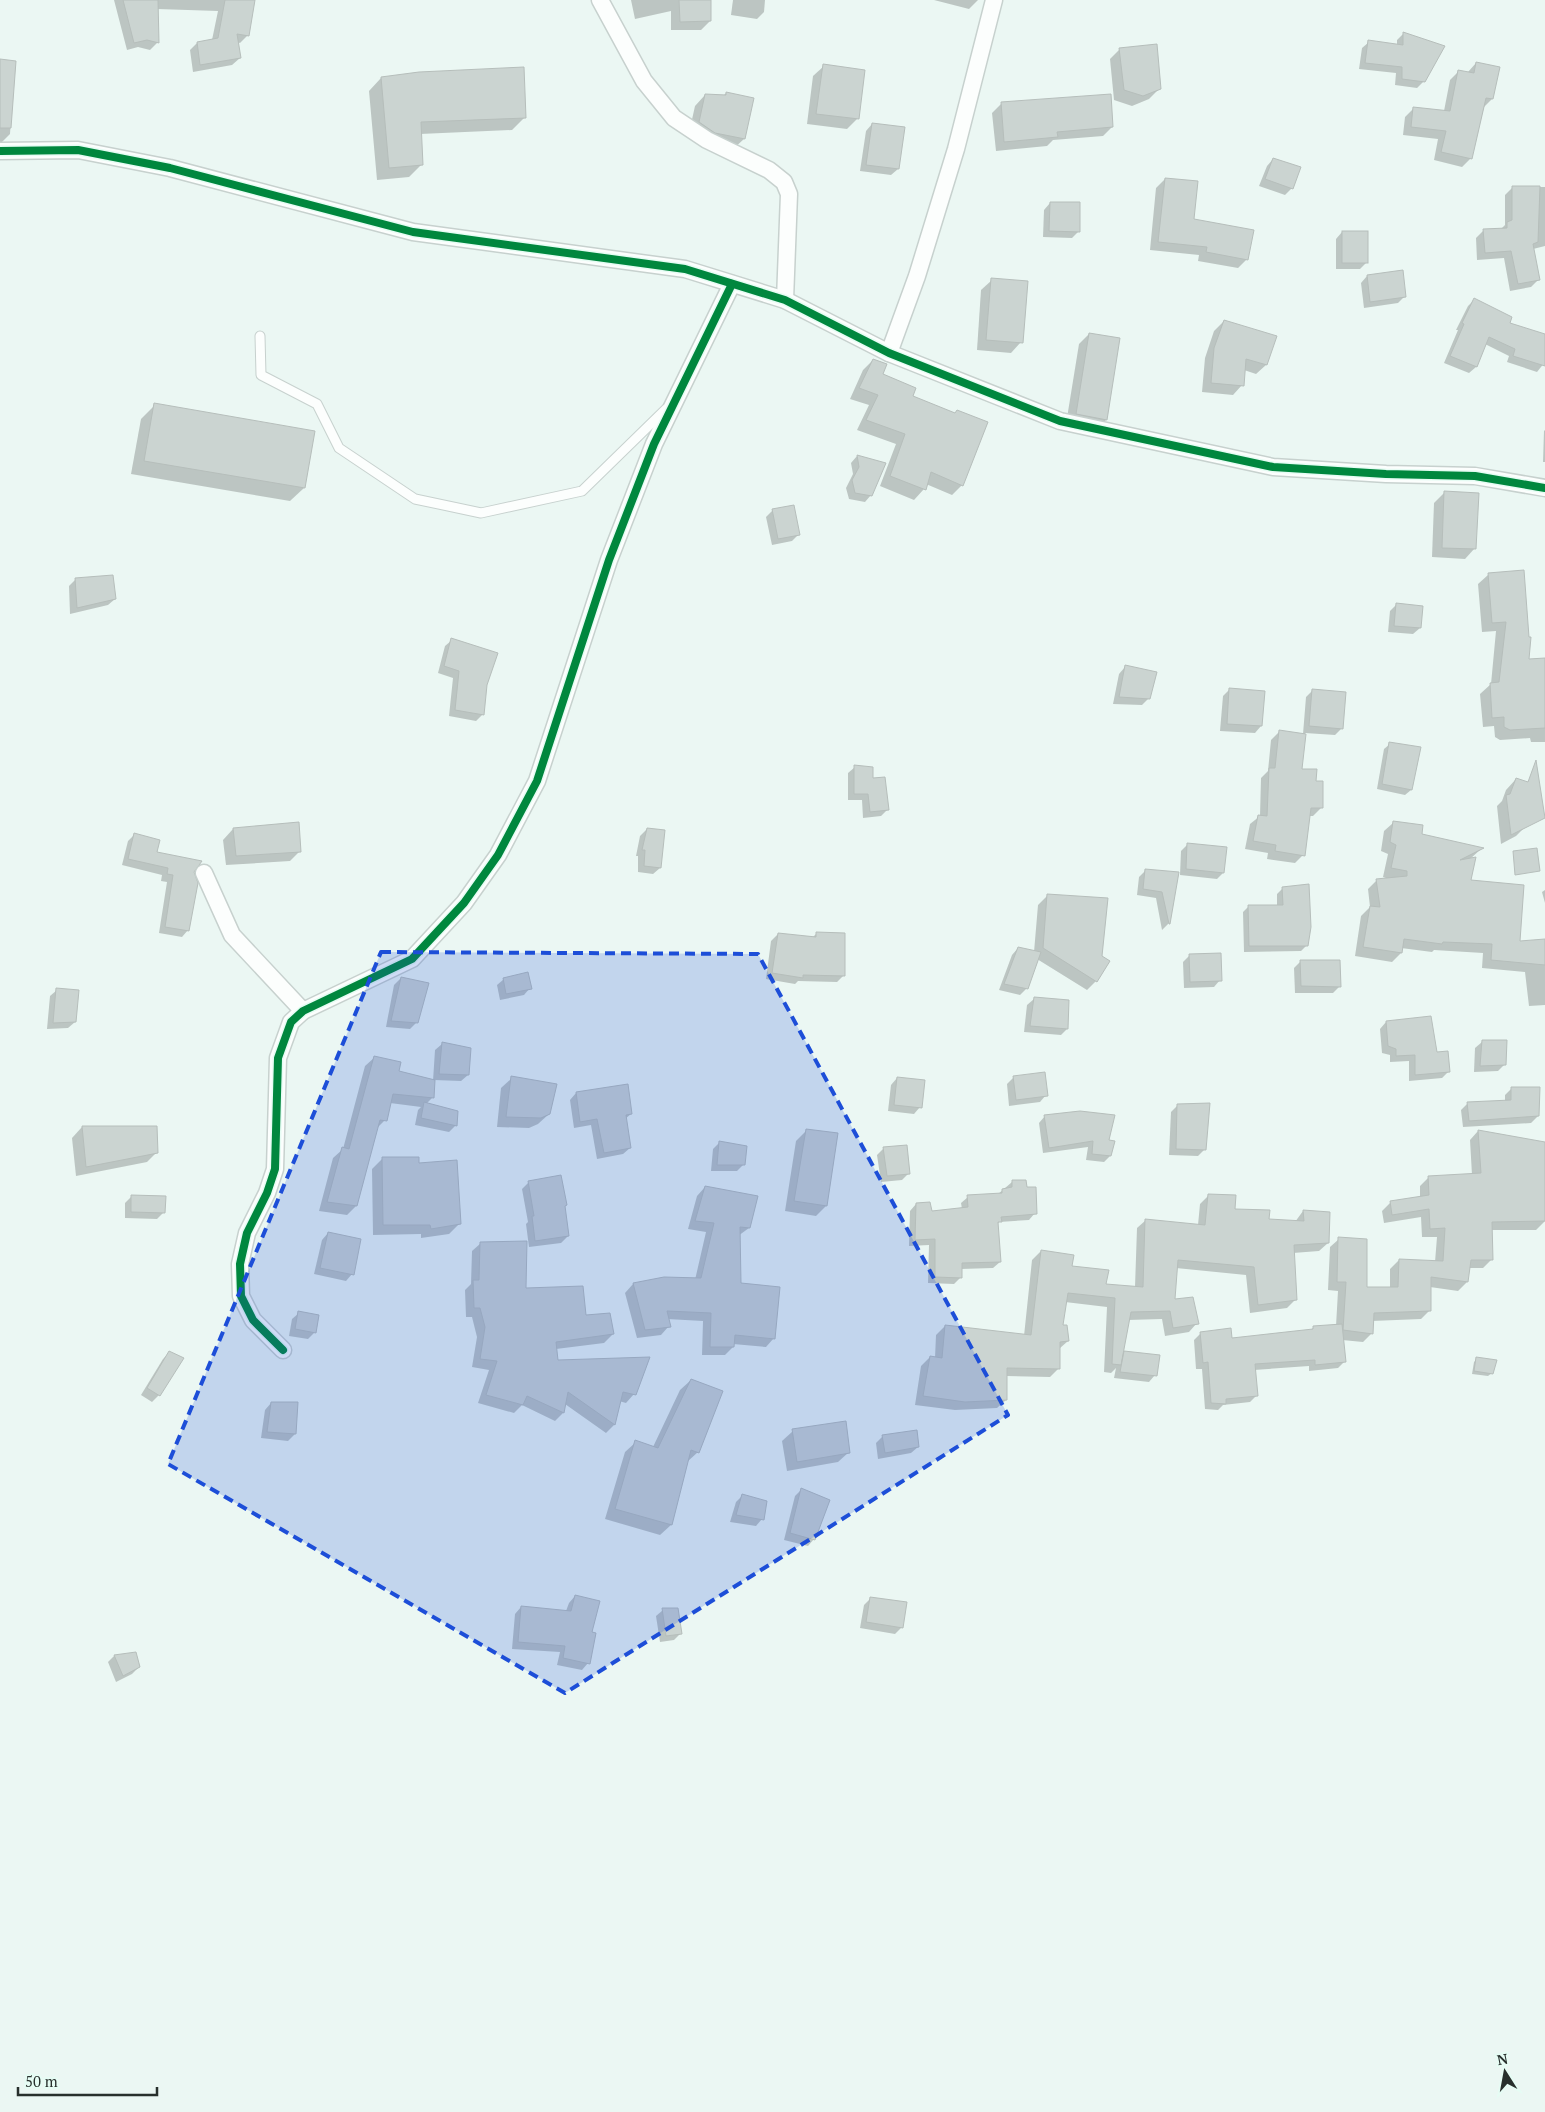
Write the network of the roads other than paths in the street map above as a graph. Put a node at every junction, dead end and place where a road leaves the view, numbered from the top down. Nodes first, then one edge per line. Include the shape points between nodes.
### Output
1 (600, 0) edge
2 (994, 0) edge
3 (0, 150) edge
4 (732, 284) junction
5 (785, 300) junction
6 (260, 336) dead end
7 (889, 353) junction
8 (675, 401) junction
9 (1545, 488) edge
10 (204, 873) dead end
11 (303, 1012) junction
12 (283, 1350) dead end

1 - 5 street via 644,81 674,118 707,140 769,170 784,182 788,194
2 - 7 street via 956,149 917,276
3 - 4 street via 78,150 170,168 413,232 685,269
4 - 5 street
4 - 8 street
5 - 7 street
6 - 8 lane via 261,374 317,404 339,448 415,499 482,513 582,491
7 - 9 street via 1060,421 1264,465 1386,474 1474,476
8 - 11 street via 654,444 609,560 537,781 498,855 464,903 412,959
10 - 11 street via 232,934
11 - 12 street via 291,1022 278,1058 275,1169 247,1233 240,1264 241,1296 253,1320

